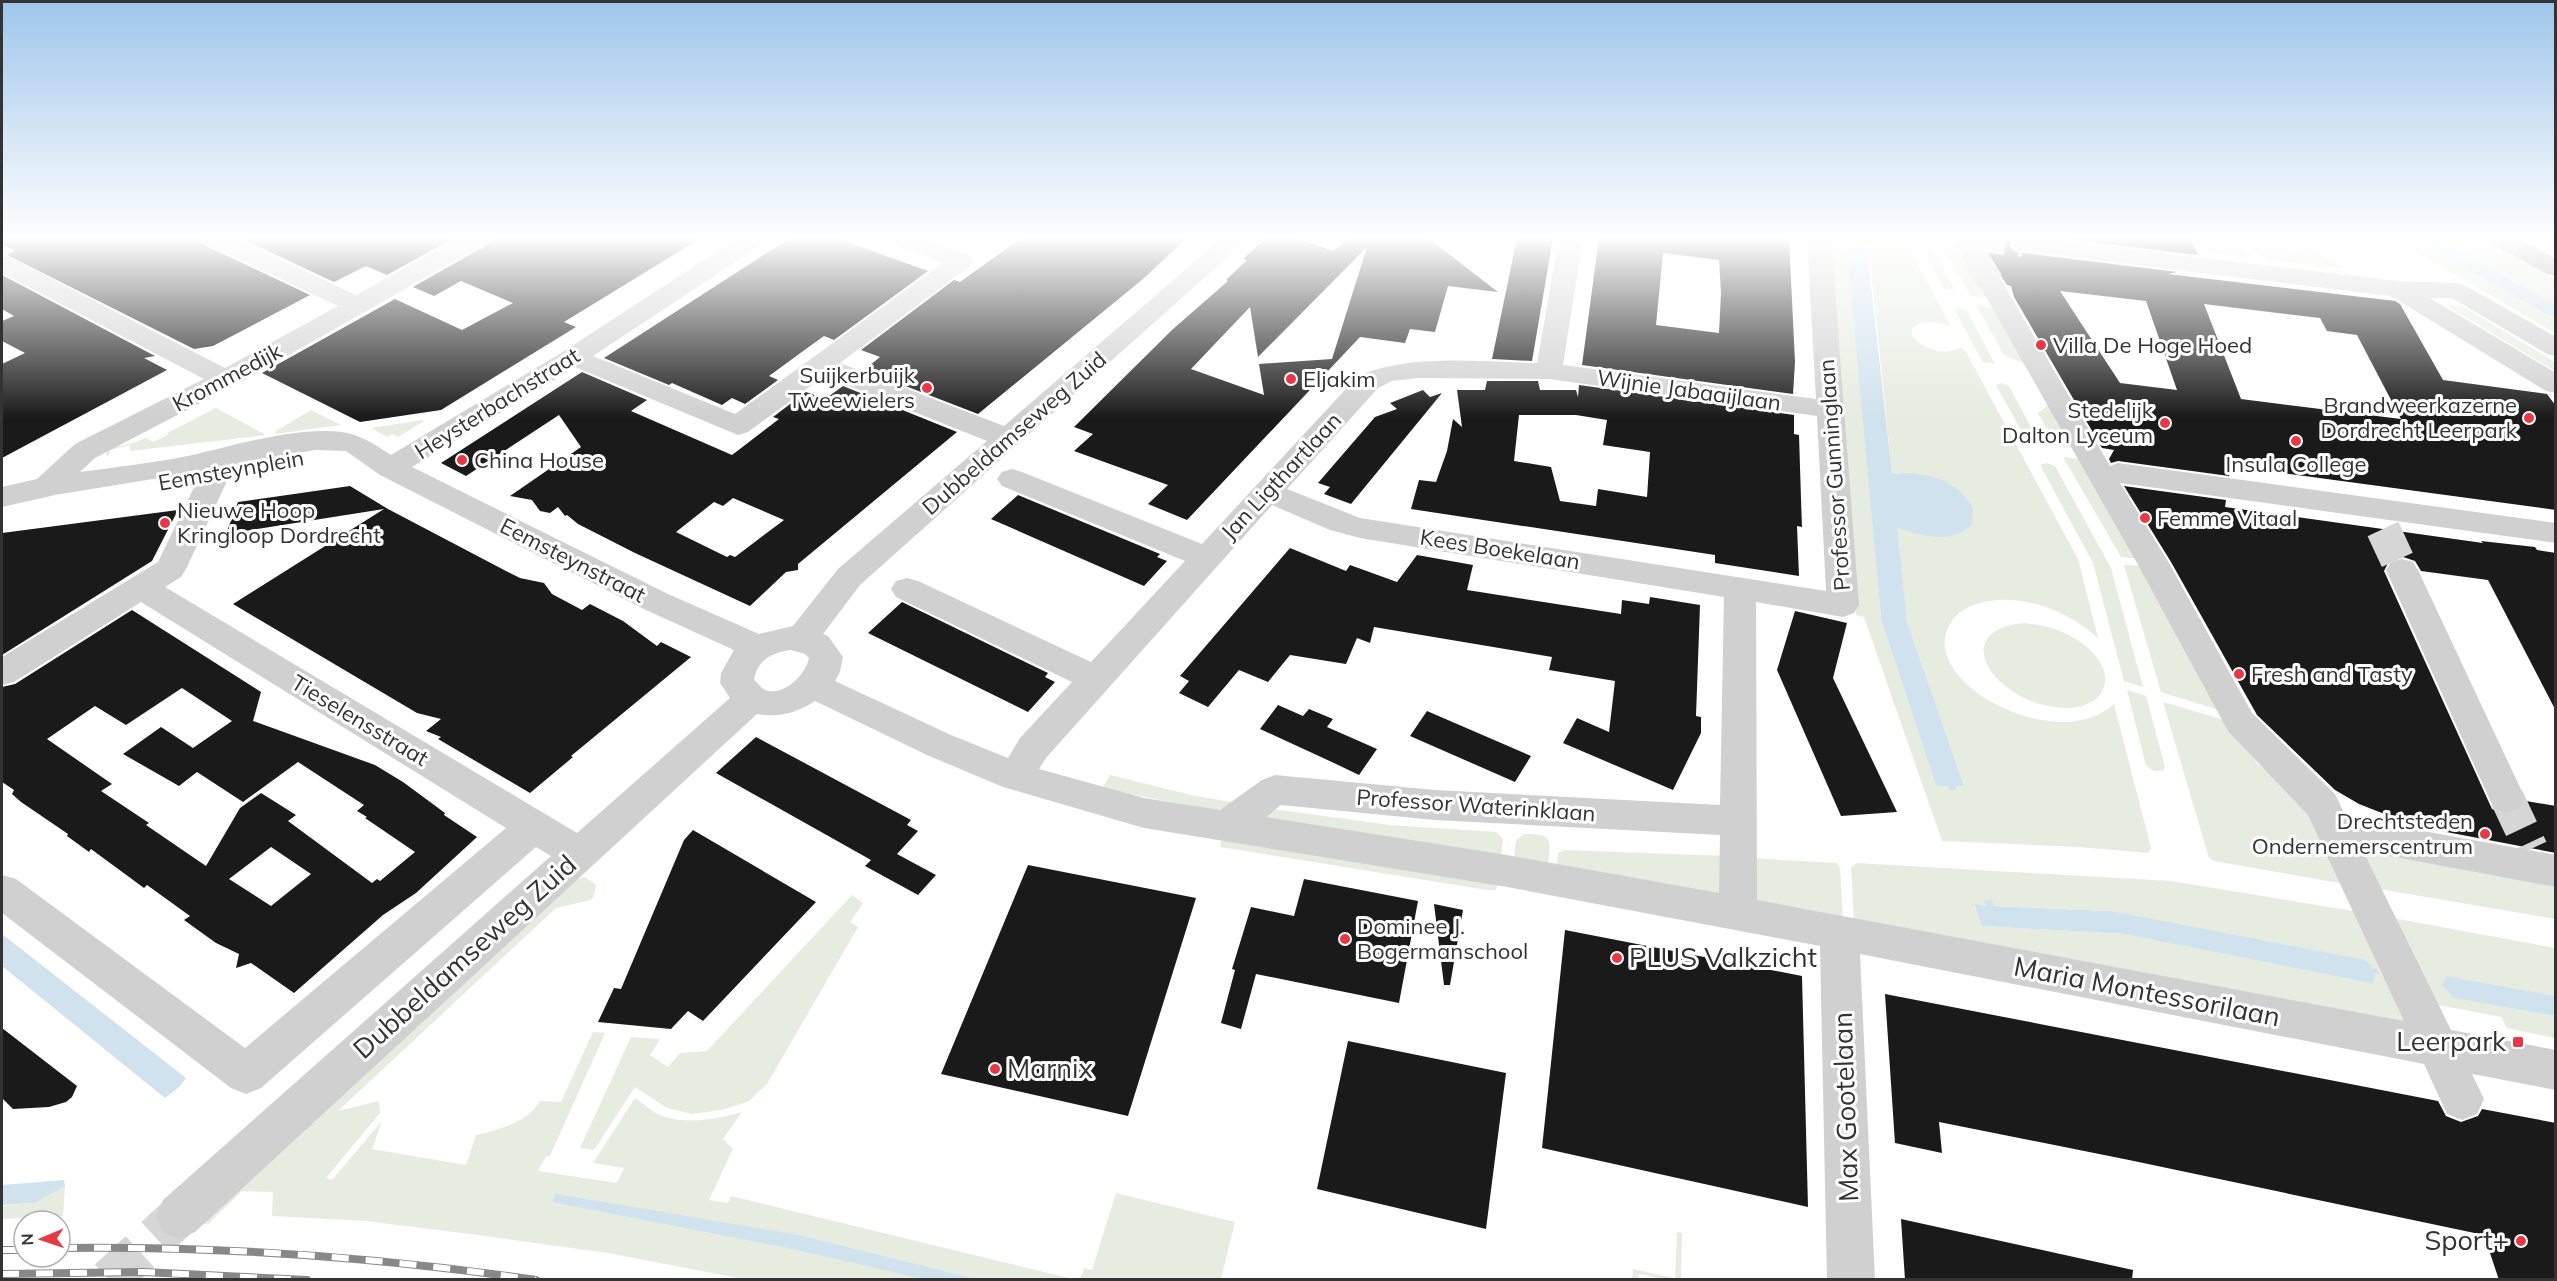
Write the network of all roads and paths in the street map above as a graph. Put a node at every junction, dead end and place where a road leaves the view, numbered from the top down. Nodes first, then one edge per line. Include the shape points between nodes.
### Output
1 (69, 298) edge
2 (341, 298) edge
3 (373, 298) edge
4 (663, 298) edge
5 (911, 298) edge
6 (1168, 298) edge
7 (1561, 298) edge
8 (1822, 298) edge
9 (1999, 298) tunnel mouth
10 (2412, 298) edge
11 (2469, 298) edge
12 (359, 306) junction
13 (2556, 348) edge
14 (573, 357) junction
15 (820, 365) junction
16 (1458, 370) joint
17 (1549, 370) junction
18 (225, 379) junction
19 (2556, 385) edge
20 (1829, 409) junction
21 (1007, 438) junction
22 (221, 463) junction
23 (390, 468) junction
24 (2118, 473) dead end
25 (1012, 479) dead end
26 (1267, 492) junction
27 (41, 493) junction
28 (2, 497) edge
29 (2556, 533) edge
30 (1205, 557) junction
31 (2402, 570) tunnel mouth
32 (140, 587) junction
33 (1740, 588) junction
34 (907, 589) dead end
35 (802, 638) junction
36 (758, 647) junction
37 (2, 673) edge
38 (1095, 678) junction
39 (814, 686) junction
40 (752, 698) junction
41 (1016, 777) junction
42 (2507, 798) tunnel mouth
43 (1738, 822) junction
44 (534, 826) junction
45 (1225, 827) junction
46 (2335, 830) junction
47 (579, 854) junction
48 (2542, 863) edge
49 (2, 891) edge
50 (1738, 915) junction
51 (1839, 934) junction
52 (2436, 1047) junction
53 (2556, 1070) edge
54 (2462, 1099) dead end
55 (179, 1216) tunnel mouth
56 (1851, 1280) edge

1 - 18 street
2 - 12 street
3 - 12 street, Krommedijk
4 - 14 street, Heysterbachstraat
5 - 15 street
6 - 21 street, Dubbeldamseweg Zuid
7 - 17 street
8 - 20 street, Professor Gunninglaan
9 - 46 street via 2153,563 2240,722 2322,805
10 - 19 street
11 - 13 street
12 - 18 street, Krommedijk
14 - 15 street via 738,426
14 - 23 street, Heysterbachstraat
15 - 21 street
16 - 17 street, Wijnie Jabaaijlaan
16 - 26 street, Jan Ligthartlaan via 1404,371 1368,382
17 - 20 street, Wijnie Jabaaijlaan
18 - 27 street, Krommedijk via 85,451
20 - 33 street, Professor Gunninglaan via 1843,605
21 - 35 street, Dubbeldamseweg Zuid via 849,577
22 - 23 street, Eemsteynplein via 322,455
22 - 27 street, Eemsteynplein
22 - 32 street via 170,569
23 - 36 street, Eemsteynstraat via 657,602
24 - 29 street via 2378,518
25 - 30 street, Jan Ligthartlaan
26 - 30 street, Jan Ligthartlaan
26 - 33 street, Kees Boekelaan via 1360,528
27 - 28 street, Eemsteynplein
30 - 38 street, Jan Ligthartlaan
31 - 42 street
32 - 37 street
32 - 44 street, Tieselensstraat
33 - 43 street
34 - 38 street
35 - 36 street via 780,639
35 - 39 street via 817,645 826,657 825,672
36 - 40 street via 744,660 737,675 740,689
38 - 41 street, Jan Ligthartlaan via 1034,748
39 - 40 street via 784,701
39 - 41 street
40 - 47 street, Dubbeldamseweg Zuid
41 - 45 street via 1144,813
43 - 45 street, Professor Waterinklaan via 1435,805 1275,790
43 - 50 street
44 - 47 street, Tieselensstraat
44 - 49 street via 246,1074
45 - 50 street via 1530,875
46 - 48 street
46 - 52 street
47 - 55 street, Dubbeldamseweg Zuid
50 - 51 street, Maria Montessorilaan
51 - 52 street, Maria Montessorilaan
51 - 56 street, Max Gootelaan
52 - 53 street, Maria Montessorilaan
52 - 54 street

